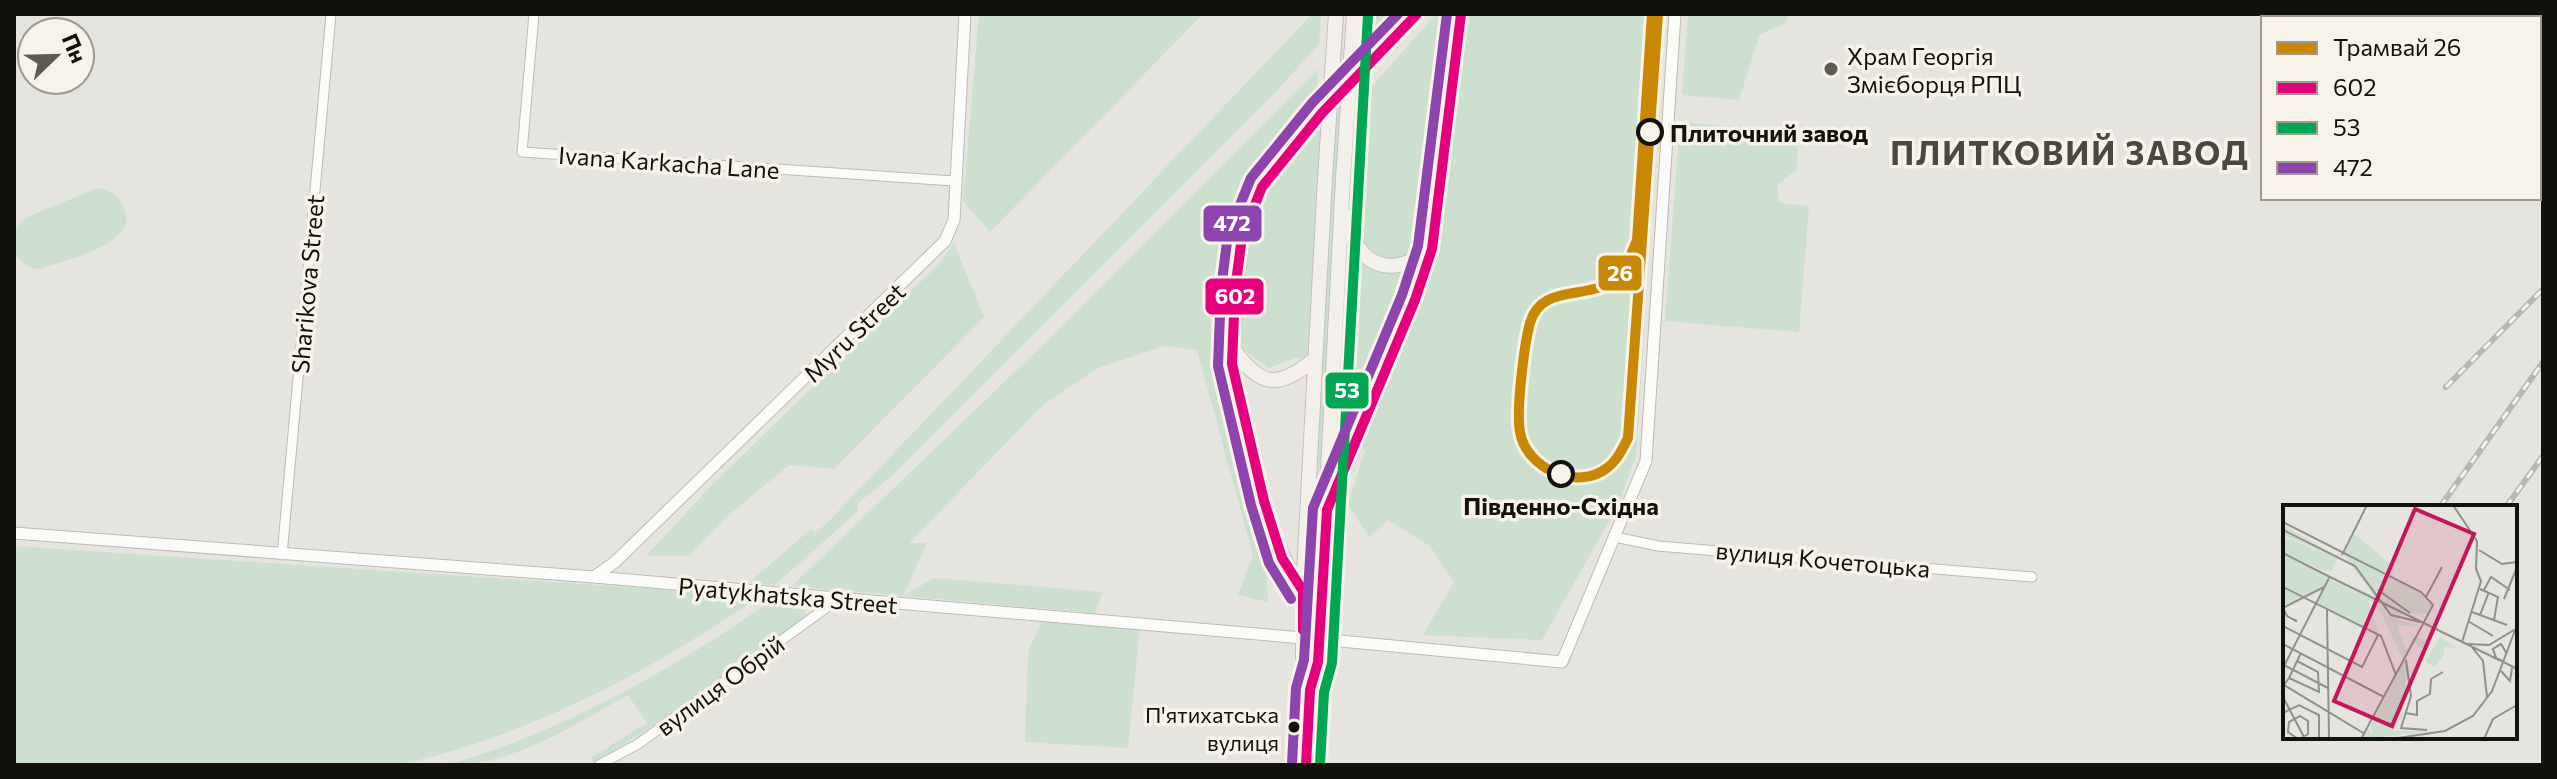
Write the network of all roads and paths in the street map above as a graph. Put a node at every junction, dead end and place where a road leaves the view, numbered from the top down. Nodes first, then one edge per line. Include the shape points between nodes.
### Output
1 (331, 14) edge
2 (534, 14) edge
3 (965, 14) edge
4 (1336, 14) edge
5 (1354, 14) edge
6 (1417, 14) edge
7 (1461, 14) edge
8 (1675, 14) edge
9 (954, 181) junction
10 (1342, 198) junction
11 (1432, 249) junction
12 (1233, 349) junction
13 (1315, 359) junction
14 (1327, 510) junction
15 (14, 533) edge
16 (1615, 537) junction
17 (282, 555) junction
18 (594, 577) junction
19 (2032, 577) dead end
20 (1303, 591) junction
21 (837, 600) junction
22 (1303, 638) junction
23 (1319, 639) junction
24 (1310, 690) junction
25 (599, 765) edge
26 (1306, 765) edge

1 - 17 street, Sharikova Street
2 - 9 street, Ivana Karkacha Lane via 522,152
3 - 9 street, Myru Street
4 - 13 main road, bridge
5 - 10 main road, bridge
6 - 12 main road via 1322,113 1262,187 1242,237
7 - 11 main road
8 - 16 street via 1646,461
9 - 18 street, Myru Street via 954,220 931,259
10 - 11 main road via 1357,250 1381,266 1403,265
10 - 14 main road
11 - 14 main road
12 - 13 main road via 1251,373 1269,381 1286,380
12 - 20 main road via 1264,501 1282,558
13 - 20 main road
14 - 23 main road
15 - 17 street, Pyatykhatska Street
16 - 19 street, вулиця Кочетоцька via 1658,546
16 - 23 street, Pyatykhatska Street via 1562,662
17 - 18 street, Pyatykhatska Street
18 - 21 street, Pyatykhatska Street
20 - 22 main road
21 - 22 street, Pyatykhatska Street
21 - 25 street, вулиця Обрій via 641,741
22 - 23 main road, Pyatykhatska Street
22 - 24 main road
23 - 24 main road
24 - 26 main road

